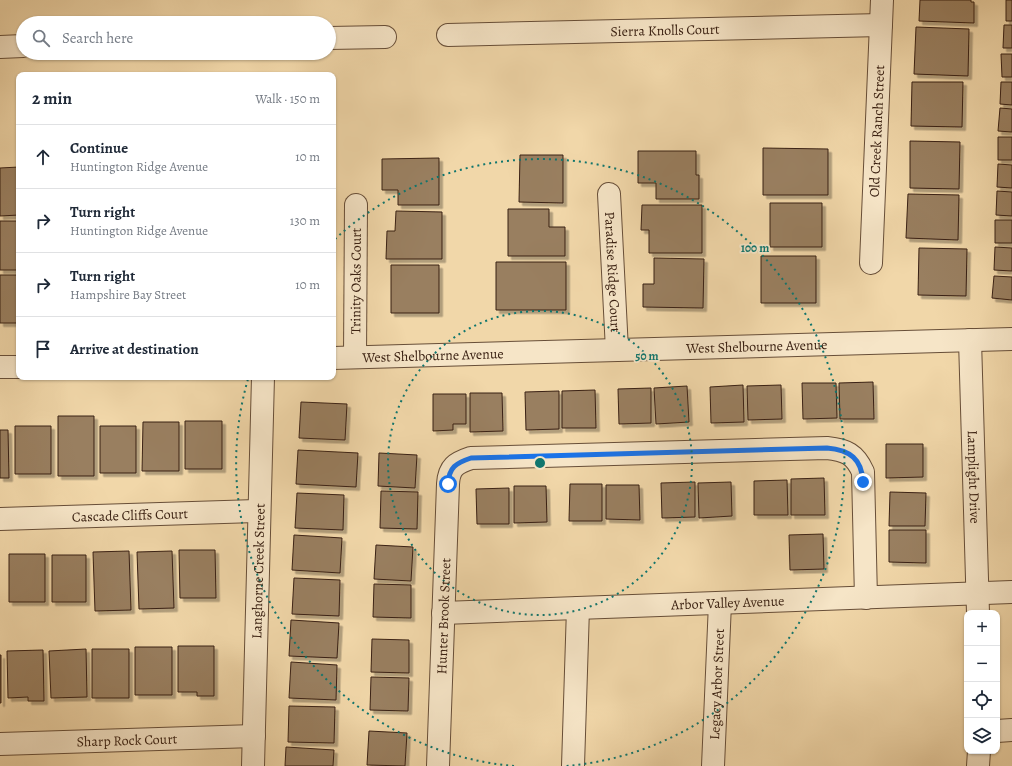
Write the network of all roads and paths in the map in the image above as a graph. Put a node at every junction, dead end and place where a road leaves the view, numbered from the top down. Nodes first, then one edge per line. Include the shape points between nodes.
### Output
1 (882, 0) edge
2 (881, 26) junction
3 (448, 35) dead end
4 (385, 36) dead end
5 (336, 38) edge
6 (16, 46) edge
7 (0, 47) edge
8 (609, 194) dead end
9 (356, 205) dead end
10 (871, 263) dead end
11 (1012, 339) edge
12 (970, 340) junction
13 (617, 350) junction
14 (354, 357) junction
15 (336, 358) edge
16 (0, 367) edge
17 (16, 367) edge
18 (263, 380) edge
19 (260, 511) junction
20 (0, 519) edge
21 (1012, 592) edge
22 (866, 598) junction
23 (720, 603) junction
24 (978, 603) edge
25 (578, 608) junction
26 (443, 613) junction
27 (1012, 730) edge
28 (1000, 731) edge
29 (254, 736) junction
30 (0, 744) edge
31 (979, 754) edge
32 (253, 766) edge
33 (438, 766) edge
34 (573, 766) edge
35 (713, 766) edge
36 (978, 766) edge

1 - 2 street, Old Creek Ranch Street
2 - 3 street, Sierra Knolls Court
2 - 10 street, Old Creek Ranch Street
4 - 5 street
6 - 7 street
8 - 13 street, Paradise Ridge Court
9 - 14 street, Trinity Oaks Court
11 - 12 street, West Shelbourne Avenue
12 - 13 street, West Shelbourne Avenue
12 - 24 street, Lamplight Drive
13 - 14 street, West Shelbourne Avenue
14 - 15 street, West Shelbourne Avenue
16 - 17 street
18 - 19 street, Langhorne Creek Street
19 - 20 street, Cascade Cliffs Court
19 - 29 street, Langhorne Creek Street
21 - 24 street, Arbor Valley Avenue
22 - 23 street, Arbor Valley Avenue
22 - 24 street, Arbor Valley Avenue
22 - 26 street, Hunter Brook Street via 863,472 859,463 846,452 827,448 471,458 453,467 449,474
23 - 25 street, Arbor Valley Avenue
23 - 35 street, Legacy Arbor Street
25 - 26 street, Arbor Valley Avenue
25 - 34 street
26 - 33 street, Hunter Brook Street
27 - 28 street
29 - 30 street, Sharp Rock Court
29 - 32 street, Langhorne Creek Street
31 - 36 street

